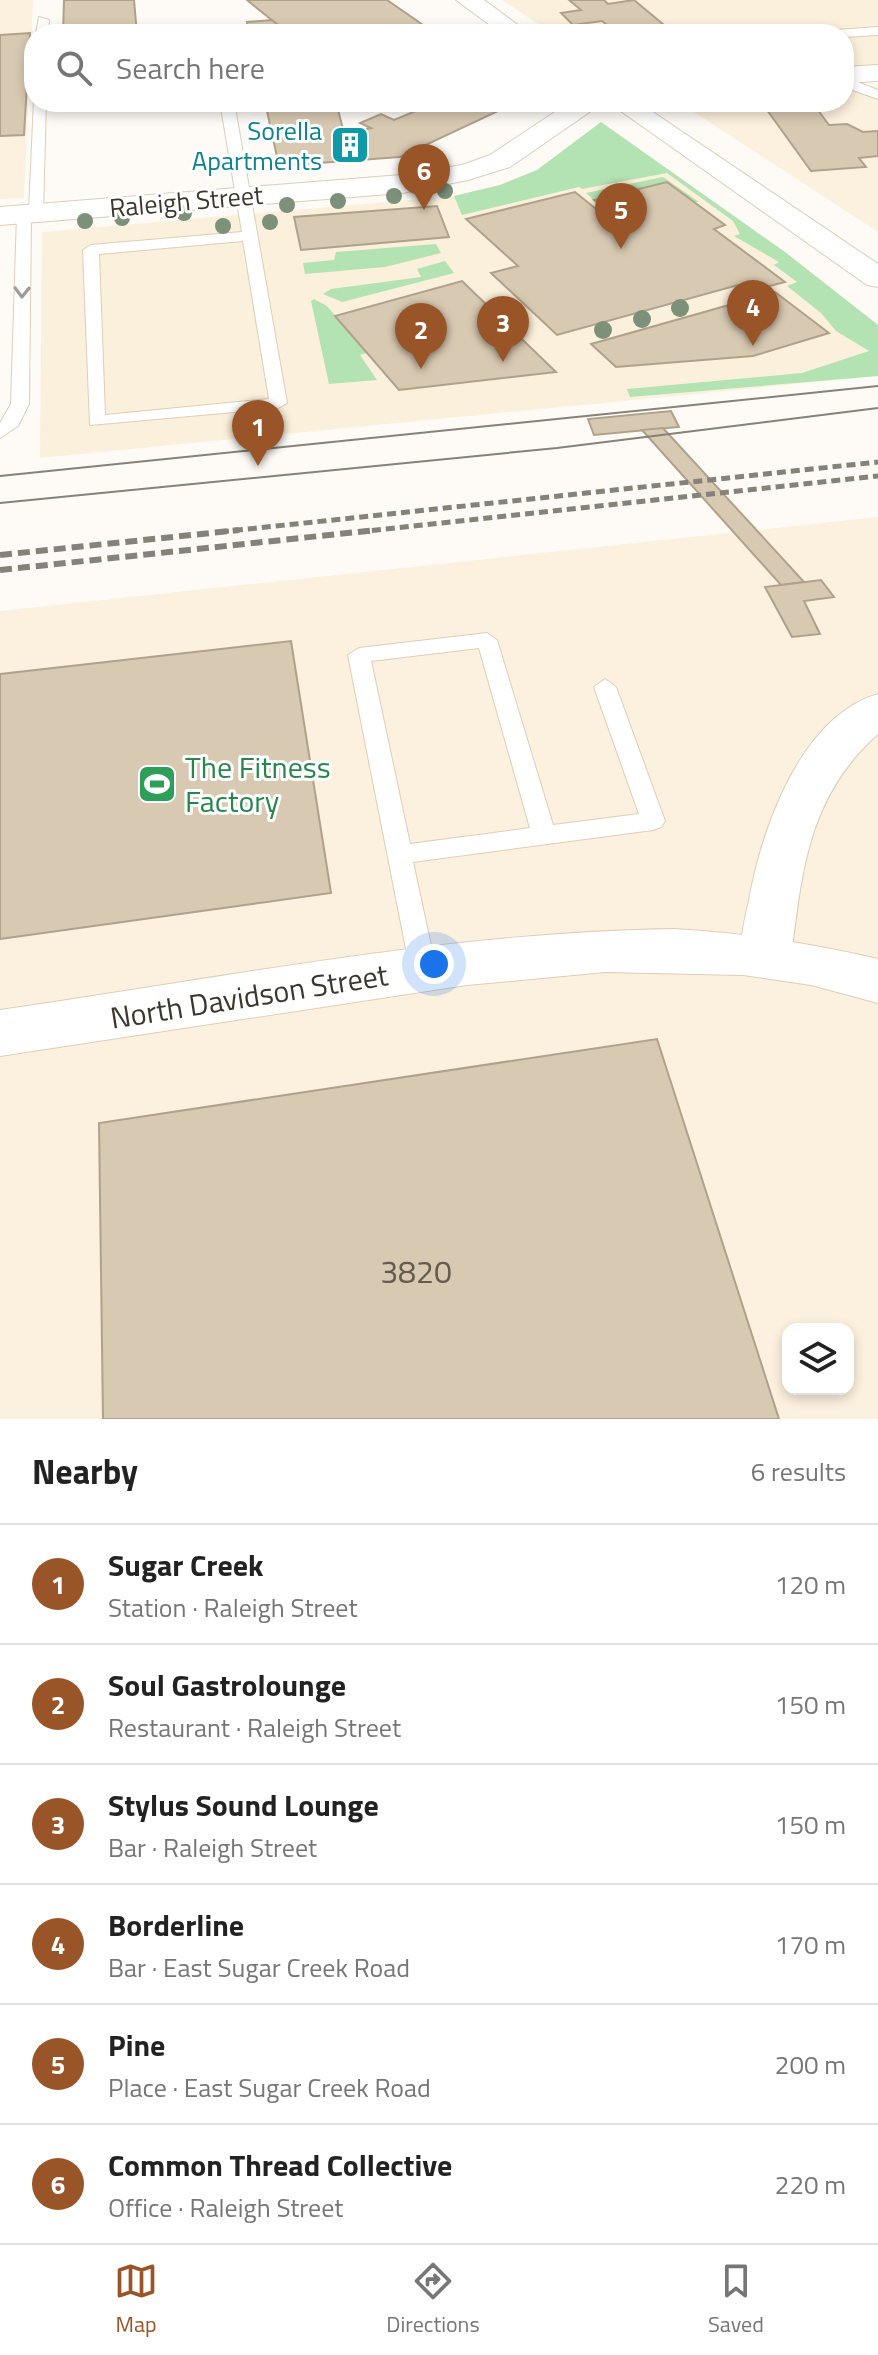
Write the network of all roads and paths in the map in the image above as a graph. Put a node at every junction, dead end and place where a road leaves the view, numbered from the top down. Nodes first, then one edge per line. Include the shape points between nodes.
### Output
1 (468, 0) edge
2 (43, 20) dead end
3 (43, 24) edge
4 (503, 24) edge
5 (878, 31) edge
6 (854, 33) edge
7 (878, 73) edge
8 (854, 74) edge
9 (854, 85) edge
10 (878, 95) edge
11 (37, 112) edge
12 (228, 112) edge
13 (570, 112) edge
14 (636, 112) edge
15 (241, 196) junction
16 (20, 214) edge
17 (248, 236) junction
18 (878, 278) edge
19 (0, 433) edge
20 (605, 687) dead end
21 (878, 710) edge
22 (544, 835) junction
23 (399, 855) junction
24 (765, 957) junction
25 (423, 969) junction
26 (878, 981) edge
27 (0, 1033) edge

1 - 4 street
2 - 3 lane
5 - 6 lane
7 - 8 street
9 - 10 lane
11 - 16 lane
12 - 15 lane
13 - 15 street, Raleigh Street via 500,161 468,172 402,184
14 - 18 street
15 - 16 street, Raleigh Street
15 - 17 lane
16 -> 19 lane via 20,404
17 - 17 lane via 278,403 96,421 91,250
20 - 22 lane via 653,821
21 - 24 street via 823,762 791,825
22 - 23 lane
22 - 23 lane via 487,640 359,655
23 - 25 lane
24 - 25 street, North Davidson Street via 601,950
24 - 26 street, North Davidson Street
25 - 27 street, North Davidson Street

